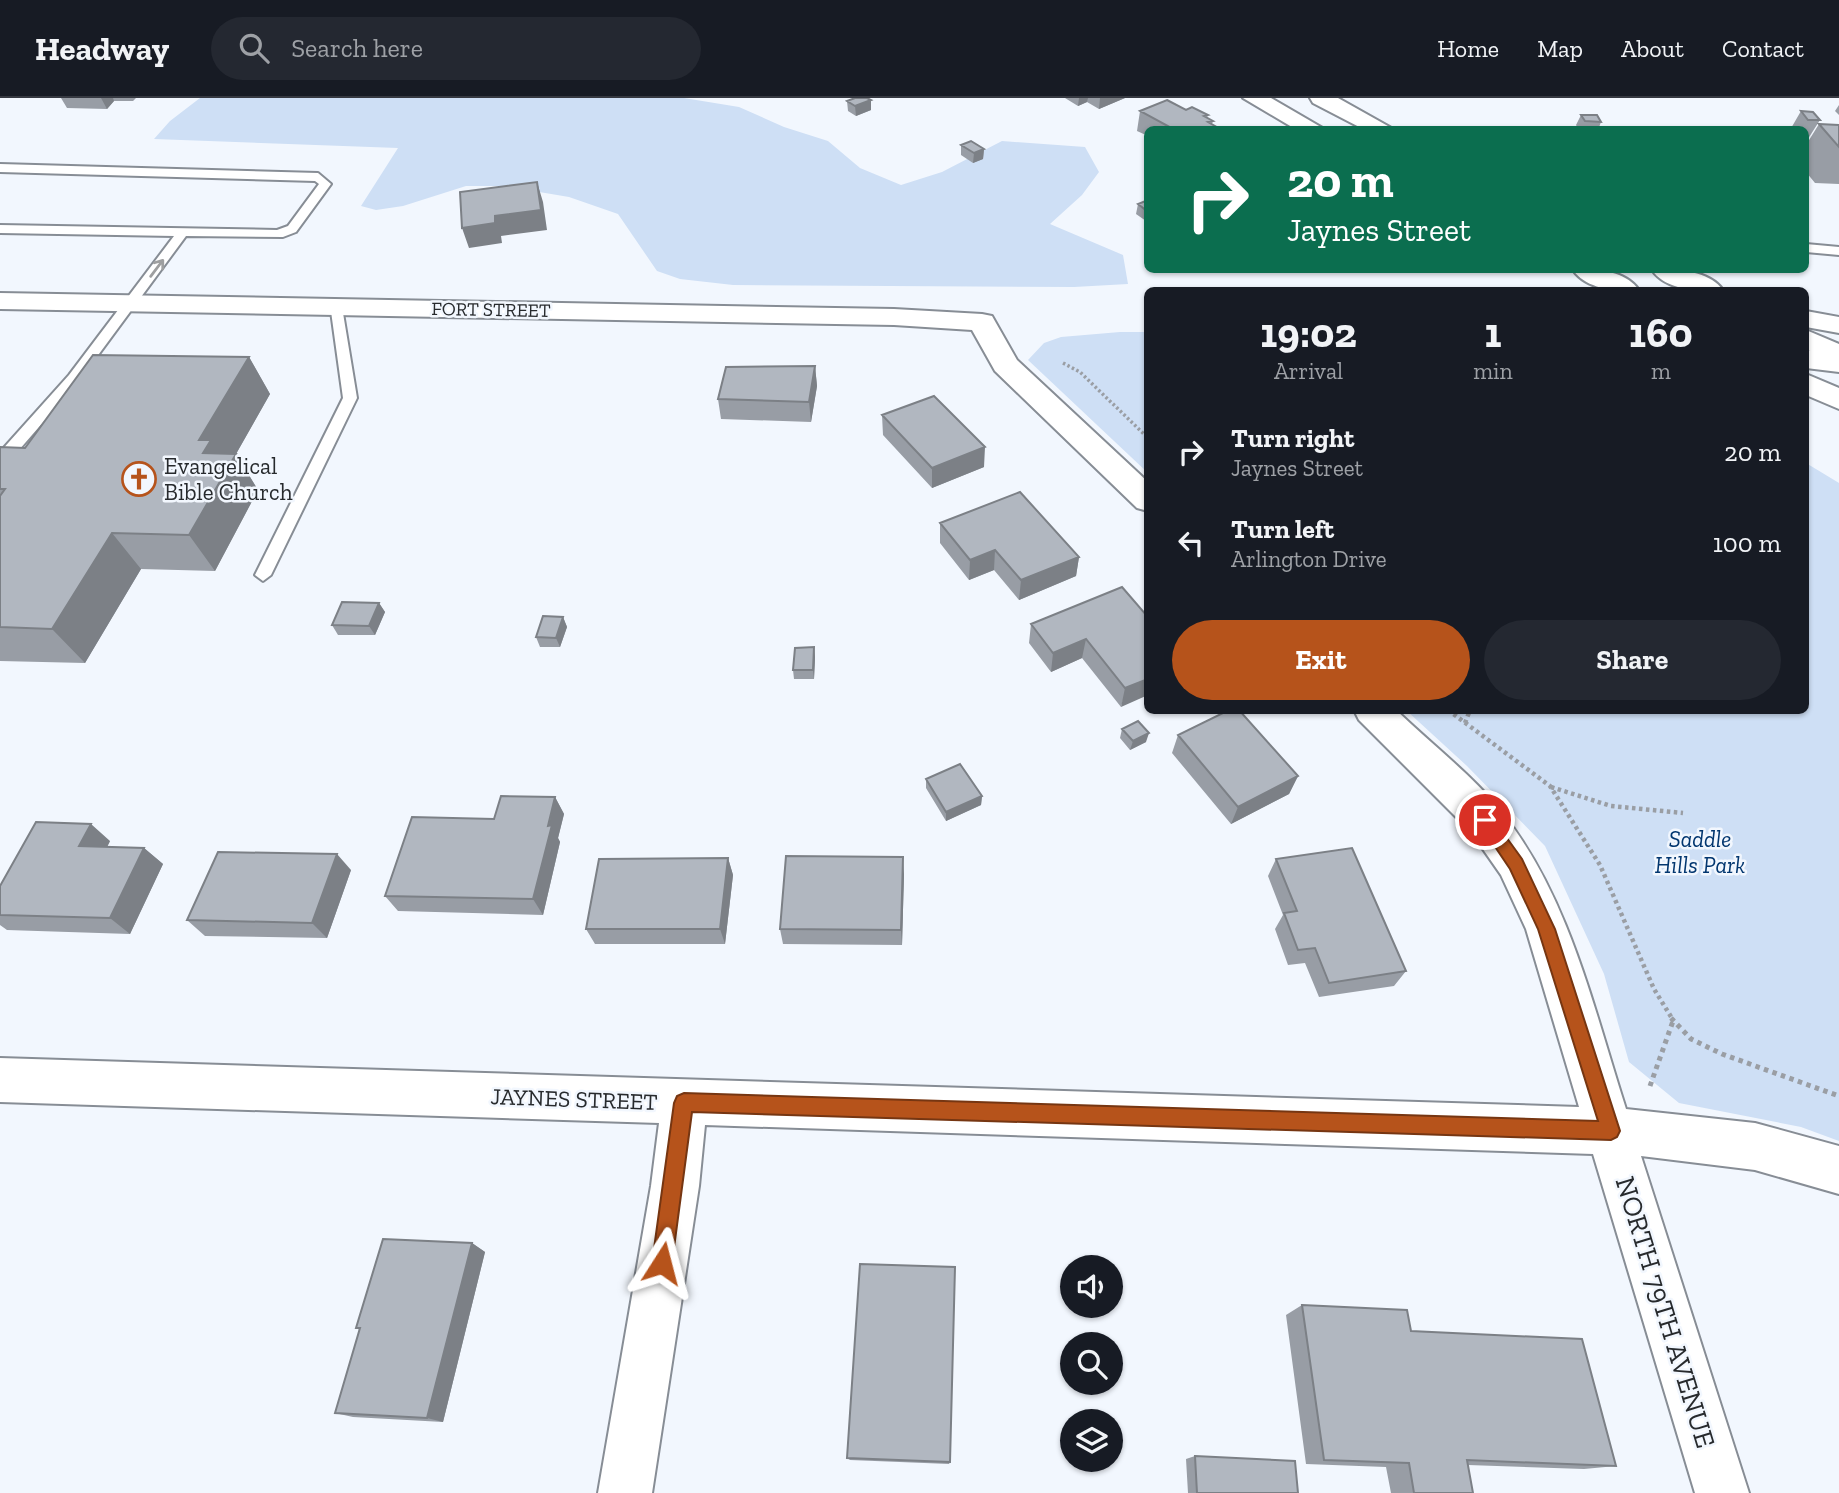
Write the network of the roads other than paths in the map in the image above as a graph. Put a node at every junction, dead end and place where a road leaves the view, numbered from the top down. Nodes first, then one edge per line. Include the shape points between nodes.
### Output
1 (1254, 98) edge
2 (1321, 98) edge
3 (1307, 126) edge
4 (1376, 126) edge
5 (0, 168) edge
6 (0, 229) edge
7 (183, 232) junction
8 (1809, 248) edge
9 (1839, 251) edge
10 (1592, 273) edge
11 (1672, 273) edge
12 (1620, 287) edge
13 (1703, 287) edge
14 (0, 301) edge
15 (130, 303) junction
16 (335, 307) junction
17 (1809, 320) edge
18 (1839, 325) edge
19 (1809, 340) edge
20 (1839, 355) edge
21 (1809, 359) edge
22 (1839, 363) edge
23 (1809, 385) edge
24 (1839, 400) edge
25 (0, 462) edge
26 (1144, 496) edge
27 (262, 575) dead end
28 (1376, 714) edge
29 (0, 1080) edge
30 (684, 1103) junction
31 (1611, 1131) junction
32 (1839, 1170) edge
33 (625, 1493) edge
34 (1722, 1493) edge

1 - 3 street
2 - 4 street
5 - 7 lane via 318,177 325,184 292,229 279,234
6 - 7 lane
15 -> 7 lane
8 - 9 lane
10 - 12 street
11 - 13 street
14 - 15 street, FORT STREET
15 - 16 street, FORT STREET
15 - 25 lane via 74,378
16 - 26 street, FORT STREET via 982,322 1006,365
16 - 27 lane via 351,398
17 - 18 street
19 - 20 street
21 - 22 street
23 - 24 street
28 - 31 street, NORTH 79TH AVENUE via 1485,820 1516,864 1547,929
29 - 30 street, JAYNES STREET
30 - 31 street, JAYNES STREET
30 - 33 street
31 - 32 street, JAYNES STREET via 1716,1138
31 - 34 street, NORTH 79TH AVENUE

